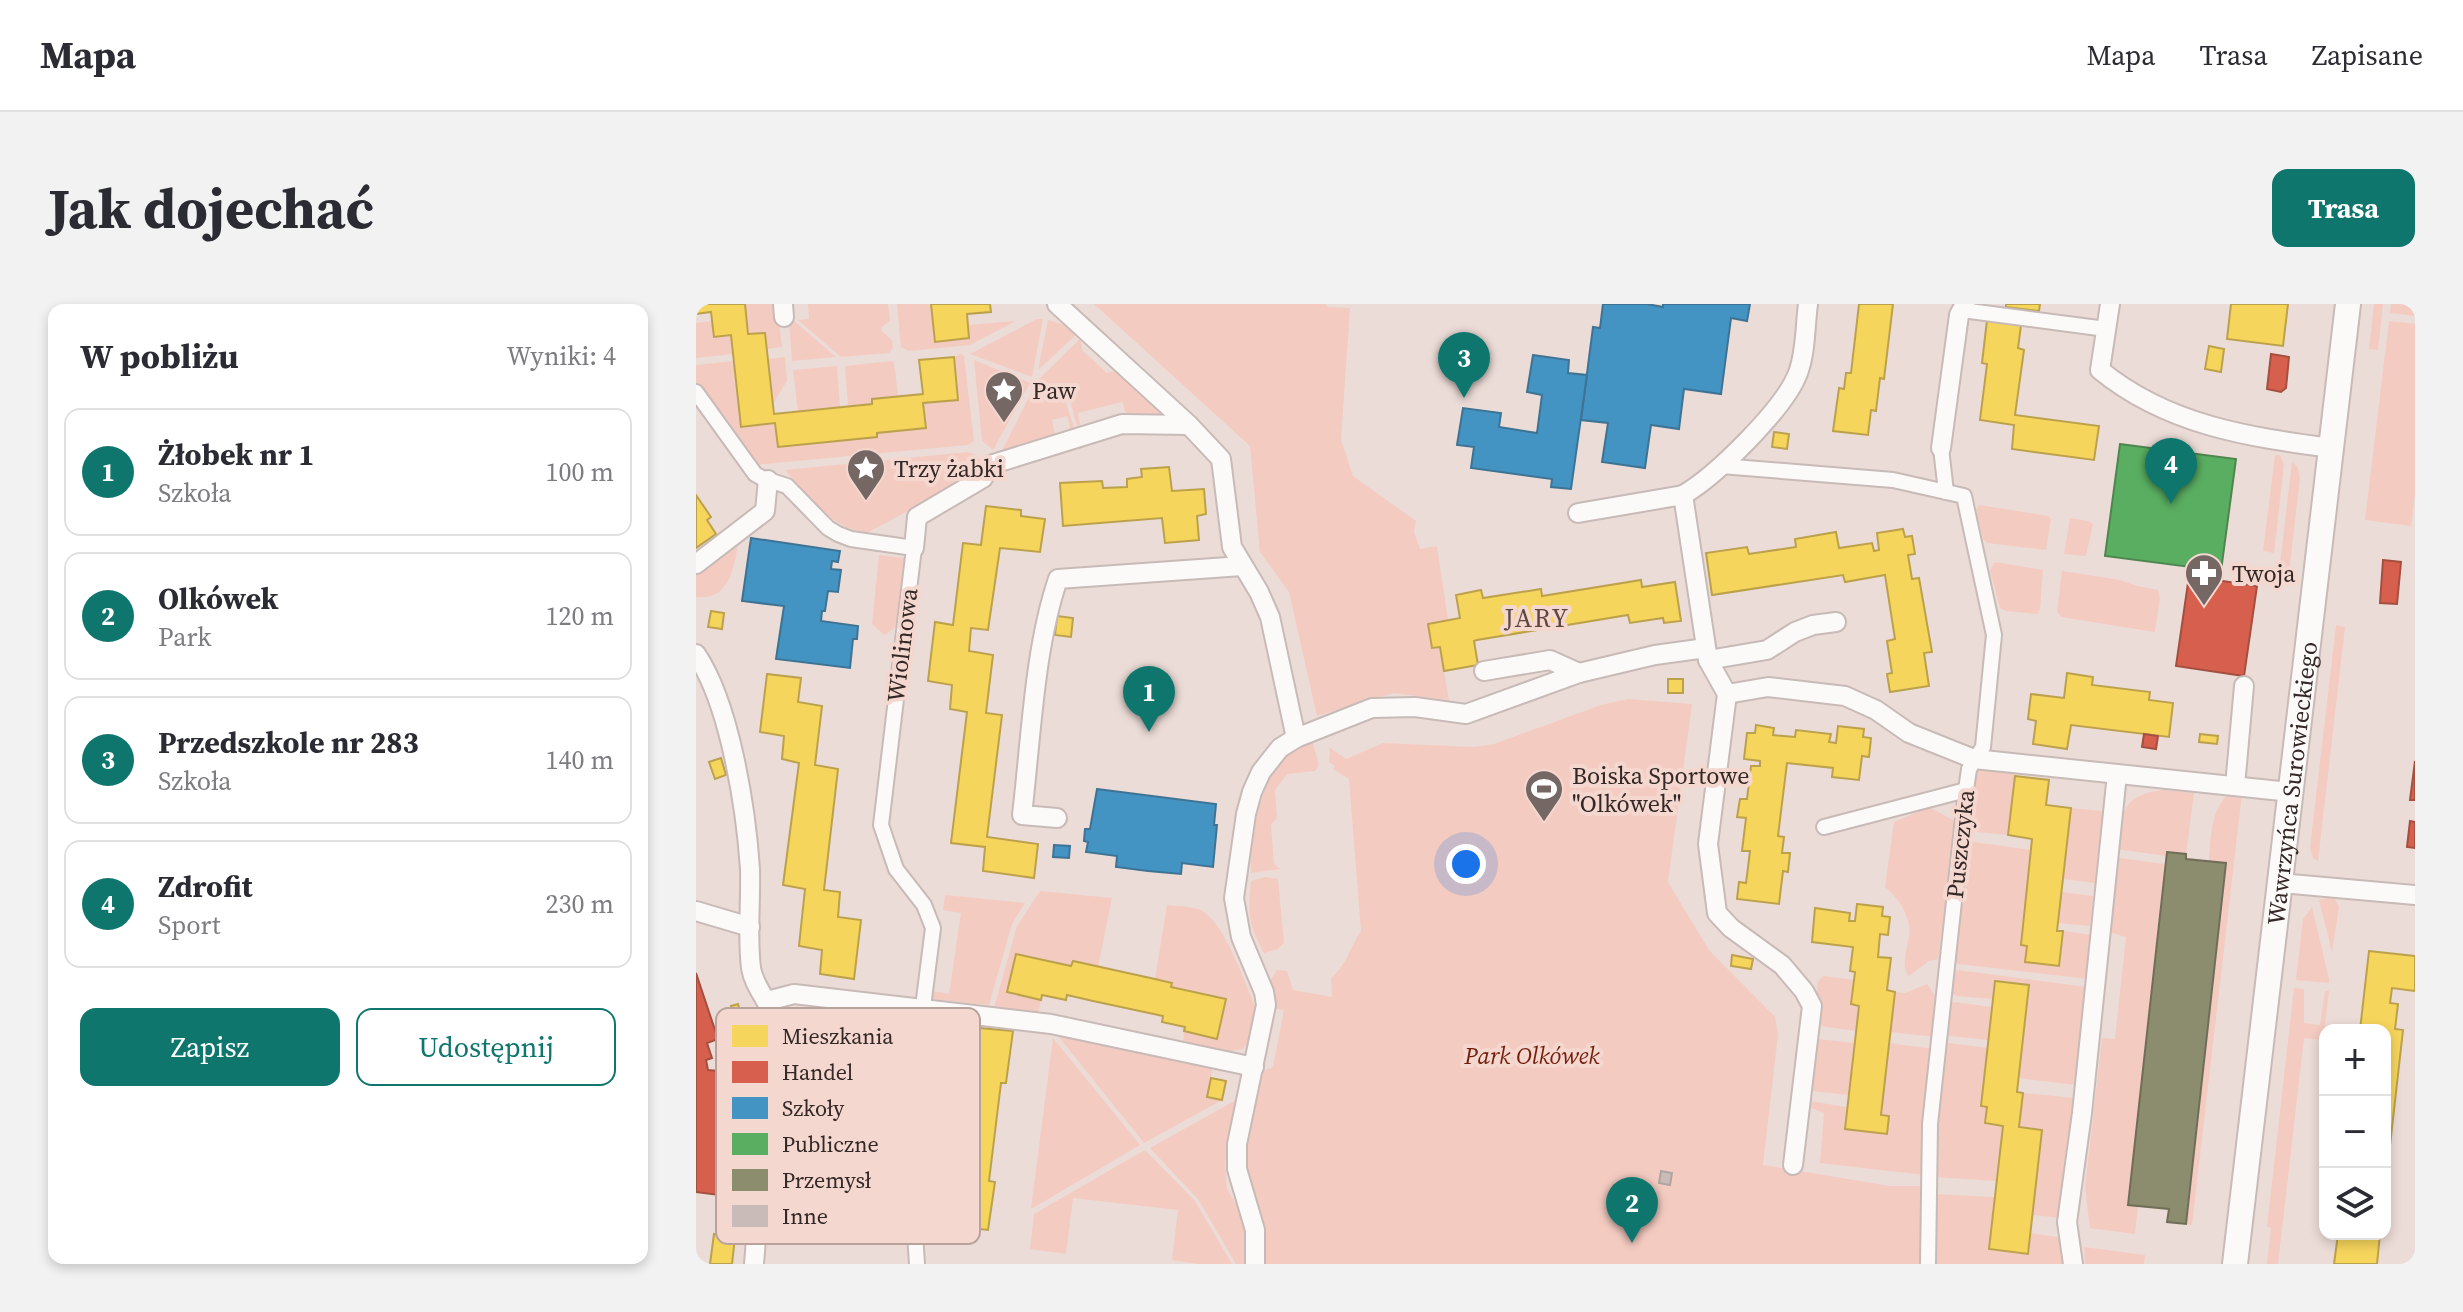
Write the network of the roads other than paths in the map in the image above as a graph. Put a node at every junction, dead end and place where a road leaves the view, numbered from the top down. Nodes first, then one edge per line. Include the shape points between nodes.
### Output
1 (1057, 304) edge
2 (1808, 304) edge
3 (2110, 304) edge
4 (2348, 304) edge
5 (1964, 307) edge
6 (2106, 329) junction
7 (696, 392) edge
8 (1189, 425) junction
9 (1941, 448) joint
10 (2331, 448) junction
11 (1721, 466) junction
12 (768, 480) junction
13 (1946, 492) junction
14 (1683, 495) junction
15 (1578, 513) dead end
16 (914, 548) junction
17 (696, 564) edge
18 (1242, 566) junction
19 (1836, 622) dead end
20 (696, 654) edge
21 (1707, 654) junction
22 (1484, 671) dead end
23 (1579, 673) junction
24 (2244, 686) dead end
25 (1727, 694) junction
26 (1296, 738) junction
27 (1974, 759) junction
28 (2117, 774) junction
29 (2235, 786) junction
30 (1966, 790) junction
31 (2290, 792) junction
32 (1057, 818) dead end
33 (1824, 827) dead end
34 (2280, 883) junction
35 (2415, 895) edge
36 (696, 911) edge
37 (750, 927) junction
38 (767, 1001) junction
39 (770, 1008) edge
40 (914, 1008) edge
41 (923, 1008) edge
42 (980, 1016) edge
43 (1254, 1067) junction
44 (1793, 1165) dead end
45 (756, 1244) edge
46 (916, 1244) edge
47 (754, 1264) edge
48 (917, 1264) edge
49 (1255, 1264) edge
50 (1928, 1264) edge
51 (2073, 1264) edge
52 (2235, 1264) edge

1 - 8 street
2 - 11 street via 1800,368 1792,386
3 - 6 street
4 - 10 street, Wawrzyńca Surowieckiego
5 - 6 street
5 - 9 street
6 - 10 street via 2100,370 2120,387 2248,438
7 - 12 street via 755,474
8 - 16 street via 1122,424 990,465 983,478 917,517
8 - 18 street via 1221,459 1232,547
9 - 13 street
10 - 31 street, Wawrzyńca Surowieckiego
11 - 13 street via 1893,480
11 - 14 street
12 - 16 street via 787,486 838,534
12 - 17 street via 765,511
13 - 27 street, Puszczyka via 1964,496 1994,635 1983,747
14 - 15 street
14 - 21 street
16 - 41 street, Wiolinowa via 881,825 896,869 924,905 933,928
18 - 26 street via 1270,617
18 - 32 street via 1058,579 1041,658 1022,815
19 - 21 street via 1795,632 1767,650
20 - 37 street via 719,703 740,795 750,869
21 - 23 street via 1655,655
21 - 25 street
22 - 23 street via 1550,660
23 - 26 street via 1466,714 1372,708
24 - 29 street
25 - 27 street via 1768,687 1845,696 1909,733
25 - 44 street via 1708,844 1712,889 1717,913 1782,965 1812,1006
26 - 43 street via 1269,760 1252,792 1234,898 1241,937 1266,1005
27 - 28 street
27 - 30 street, Puszczyka
28 - 29 street
28 - 51 street via 2067,1222
29 - 31 street
30 - 33 street
30 - 50 street, Puszczyka via 1930,1124
31 - 34 street, Wawrzyńca Surowieckiego
34 - 35 street
34 - 52 street, Wawrzyńca Surowieckiego
36 - 37 street
37 - 38 street via 752,974
38 - 39 street
38 - 40 street via 794,994
42 - 43 street via 1051,1024
43 - 49 street via 1237,1144 1237,1169 1255,1230
45 - 47 street
46 - 48 street, Wiolinowa

